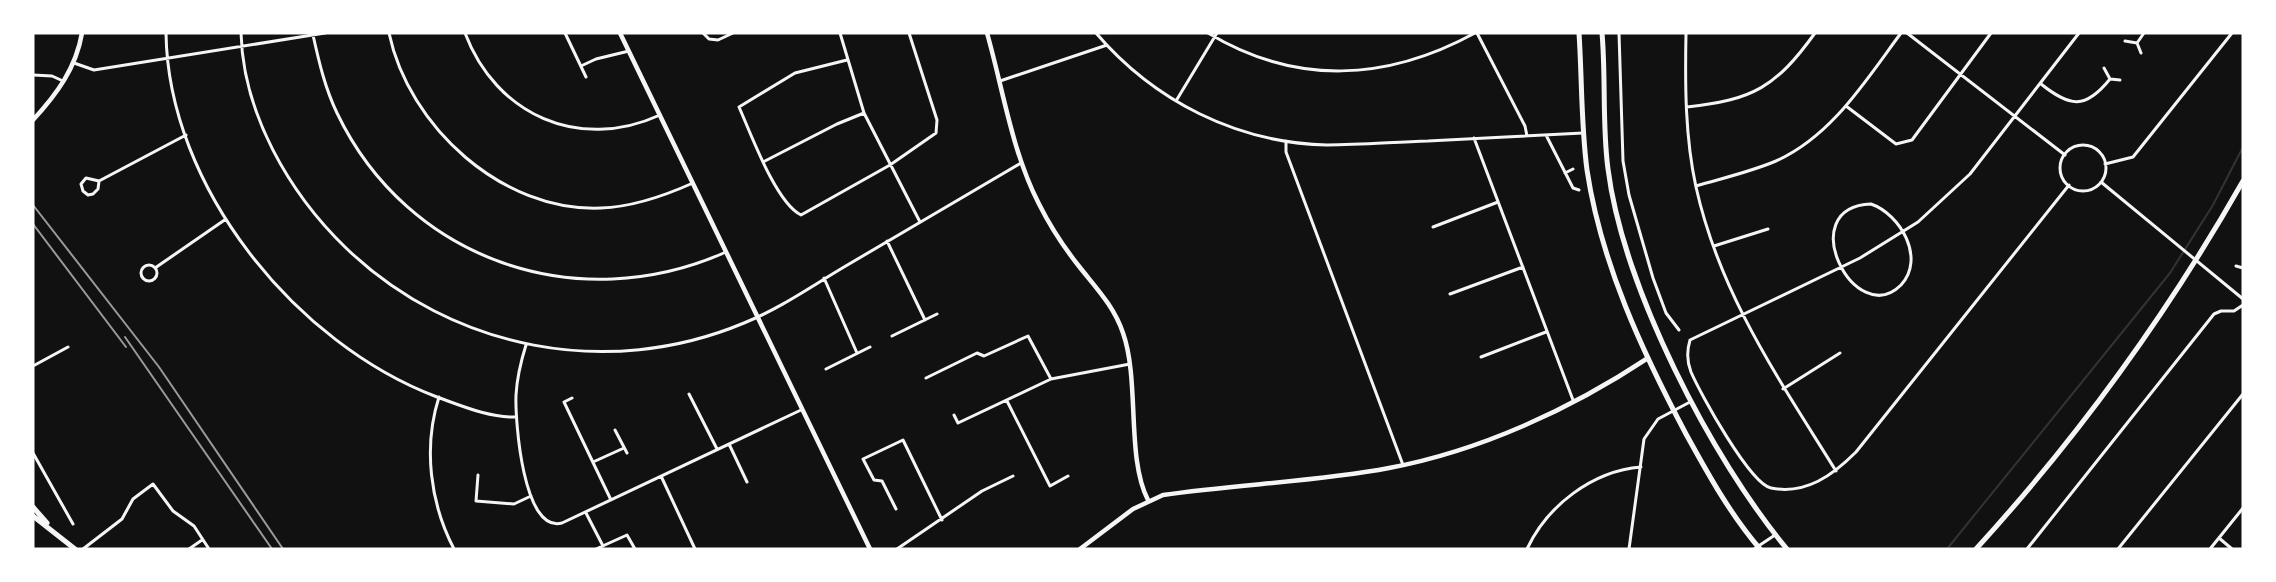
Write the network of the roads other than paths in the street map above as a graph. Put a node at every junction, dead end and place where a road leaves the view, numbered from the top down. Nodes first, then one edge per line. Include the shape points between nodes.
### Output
1 (82, 33) edge
2 (166, 33) edge
3 (241, 33) edge
4 (325, 33) edge
5 (389, 33) edge
6 (465, 33) edge
7 (565, 33) edge
8 (620, 33) edge
9 (703, 33) edge
10 (733, 33) edge
11 (840, 33) edge
12 (909, 33) edge
13 (987, 33) edge
14 (1096, 33) edge
15 (1208, 33) edge
16 (1477, 33) edge
17 (1579, 33) edge
18 (1602, 33) edge
19 (1619, 33) edge
20 (1686, 33) edge
21 (1815, 33) edge
22 (1901, 33) edge
23 (1907, 33) edge
24 (1991, 33) edge
25 (2079, 33) edge
26 (2144, 33) edge
27 (2232, 33) edge
28 (313, 35) junction
29 (1216, 35) edge
30 (2126, 40) dead end
31 (2137, 43) junction
32 (1107, 45) junction
33 (241, 46) junction
34 (629, 51) junction
35 (2141, 53) dead end
36 (166, 58) junction
37 (847, 60) junction
38 (74, 63) junction
39 (581, 66) junction
40 (2104, 68) dead end
41 (33, 75) edge
42 (1960, 75) junction
43 (586, 77) dead end
44 (2110, 79) junction
45 (2120, 80) dead end
46 (1000, 81) junction
47 (64, 82) junction
48 (2041, 84) junction
49 (1175, 102) junction
50 (1846, 106) junction
51 (1687, 107) junction
52 (864, 113) junction
53 (660, 115) junction
54 (2016, 117) junction
55 (33, 120) edge
56 (1583, 133) junction
57 (186, 135) junction
58 (1546, 135) junction
59 (1527, 136) junction
60 (1474, 138) junction
61 (1286, 141) junction
62 (2065, 155) junction
63 (763, 162) junction
64 (1023, 162) junction
65 (2106, 164) junction
66 (890, 165) junction
67 (1573, 169) dead end
68 (1565, 173) junction
69 (99, 180) junction
70 (2243, 181) edge
71 (2101, 182) junction
72 (693, 183) junction
73 (2069, 185) junction
74 (1696, 186) junction
75 (1579, 190) dead end
76 (1498, 202) junction
77 (226, 219) junction
78 (920, 222) junction
79 (1433, 227) dead end
80 (1768, 229) dead end
81 (1903, 233) junction
82 (887, 241) junction
83 (1714, 246) junction
84 (726, 252) junction
85 (2197, 260) junction
86 (2236, 266) dead end
87 (1523, 267) junction
88 (1841, 267) junction
89 (155, 268) junction
90 (2243, 268) edge
91 (824, 278) junction
92 (1450, 294) dead end
93 (2243, 298) edge
94 (2243, 305) edge
95 (937, 314) dead end
96 (1743, 314) junction
97 (758, 317) junction
98 (926, 320) junction
99 (1679, 330) dead end
100 (1547, 331) junction
101 (892, 336) dead end
102 (526, 345) junction
103 (68, 347) dead end
104 (870, 347) dead end
105 (857, 353) junction
106 (1840, 353) dead end
107 (1481, 357) dead end
108 (1648, 358) junction
109 (1130, 364) junction
110 (33, 366) edge
111 (826, 369) dead end
112 (926, 378) dead end
113 (1051, 379) junction
114 (1782, 389) junction
115 (689, 394) dead end
116 (2243, 394) edge
117 (439, 397) junction
118 (572, 398) dead end
119 (1573, 400) junction
120 (1007, 401) junction
121 (1692, 401) junction
122 (802, 409) junction
123 (1673, 411) junction
124 (954, 415) dead end
125 (516, 417) junction
126 (615, 430) dead end
127 (729, 444) junction
128 (624, 448) junction
129 (717, 449) junction
130 (33, 453) edge
131 (627, 453) dead end
132 (593, 463) junction
133 (1403, 465) junction
134 (1641, 467) junction
135 (1836, 471) junction
136 (478, 475) dead end
137 (661, 476) junction
138 (1013, 476) dead end
139 (1068, 476) dead end
140 (747, 482) dead end
141 (531, 496) junction
142 (610, 500) junction
143 (1148, 500) junction
144 (33, 507) edge
145 (896, 508) dead end
146 (2243, 508) edge
147 (586, 512) junction
148 (33, 516) edge
149 (942, 520) junction
150 (72, 524) dead end
151 (55, 531) junction
152 (1775, 535) junction
153 (2219, 538) junction
154 (202, 540) junction
155 (603, 546) junction
156 (906, 547) edge
157 (1757, 548) edge
158 (75, 549) edge
159 (83, 549) edge
160 (189, 549) edge
161 (209, 549) edge
162 (454, 549) edge
163 (596, 549) edge
164 (635, 549) edge
165 (695, 549) edge
166 (870, 549) edge
167 (897, 549) edge
168 (1080, 549) edge
169 (1527, 549) edge
170 (1629, 549) edge
171 (1787, 549) edge
172 (1976, 549) edge
173 (2027, 549) edge
174 (2118, 549) edge
175 (2210, 549) edge
176 (2232, 549) edge

1 - 38 street
2 - 36 street
3 - 33 street
4 - 28 street
5 - 72 street via 405,80 428,120 463,155 501,181 556,203 600,208 648,200
6 - 53 street via 489,78 517,104 540,118 598,129 630,126
7 - 39 street
8 - 34 street
9 - 10 street via 718,40
11 - 37 street
12 - 66 street via 938,130 931,139
13 - 46 street
14 - 32 street
15 - 29 street
16 - 29 street via 1420,59 1352,71 1272,62 1247,54
16 - 59 street
17 - 56 main road
18 - 121 main road via 1605,138 1616,207 1637,278
19 - 99 street via 1623,161 1629,195 1666,314
20 - 51 street
21 - 51 street via 1793,62 1764,87 1739,99
22 - 50 street
23 - 42 street
24 - 42 street
25 - 48 street
26 - 31 street
27 - 65 street via 2133,157
28 - 33 street
28 - 84 street via 337,113 374,173 430,225 461,246 534,273 616,280 700,263
29 - 49 street
30 - 31 street
31 - 35 street
32 - 46 street
32 - 49 street
33 - 36 street
33 - 102 street via 252,95 271,145 297,191 327,229 366,266 423,306 466,326
34 - 39 street
34 - 53 street
36 - 38 street via 94,70
36 - 57 street
37 - 52 street
37 - 63 street via 795,74 739,107
38 - 47 street
39 - 43 street
40 - 44 street
41 - 47 street via 52,76
42 - 50 street via 1912,140 1902,143 1890,141
42 - 54 street
44 - 45 street
44 - 48 street via 2098,93 2082,102 2061,100
46 - 64 street
47 - 55 street
48 - 54 street
49 - 61 street via 1225,126
50 - 74 street via 1803,146 1777,160
51 - 74 street
52 - 63 street
52 - 66 street
53 - 72 street
54 - 62 street
54 - 81 street via 1953,192
56 - 58 street
56 - 108 main road via 1599,224 1624,303
57 - 69 street
57 - 77 street
58 - 59 street
58 - 68 street
59 - 60 street
60 - 61 street via 1347,145
60 - 76 street
61 - 133 street via 1286,152
62 - 65 street via 2085,145 2099,152
62 - 73 street via 2060,167
63 - 66 street via 789,209 801,215
64 - 78 street
64 - 109 street via 1057,237 1114,312
65 - 71 street
66 - 78 street
67 - 68 street
68 - 75 street via 1573,188
69 - 69 street via 95,193 88,195 82,191 81,184 86,178
70 - 85 main road
71 - 73 street via 2082,191
71 - 85 street
72 - 84 street
73 - 135 street via 1864,443
74 - 83 street
76 - 79 street
76 - 87 street
77 - 89 street
77 - 117 street via 272,280 323,330 376,367
78 - 82 street
80 - 83 street
81 - 88 street
81 - 88 street via 1911,262 1906,278 1897,288 1884,294 1862,291
81 - 88 street via 1894,218 1880,208 1871,204 1854,207 1841,217 1834,232
82 - 91 street
82 - 98 street
83 - 96 street
84 - 97 street
85 - 93 street
85 - 172 main road via 2086,418
86 - 90 street
87 - 92 street
87 - 100 street
88 - 96 street
89 - 89 street via 153,280 142,277 146,265
91 - 97 street
91 - 105 street
94 - 173 street via 2234,311 2214,314
95 - 98 street
96 - 114 street
96 - 135 street via 1690,340 1688,347 1690,370 1723,429 1748,469 1769,488 1794,489 1816,483
97 - 102 street via 693,340 643,350 590,352
97 - 122 street
98 - 101 street
100 - 107 street
100 - 119 street
102 - 125 street via 518,375
103 - 110 street
104 - 105 street
105 - 111 street
106 - 114 street
108 - 119 street
108 - 123 main road
109 - 113 street
109 - 143 street via 1140,481
112 - 113 street via 977,352 984,356 1028,336
113 - 120 street
114 - 135 street
115 - 129 street
116 - 174 street
117 - 125 street via 492,414
117 - 162 street via 432,433 432,476 438,508
118 - 132 street via 564,402
119 - 133 street via 1490,438
120 - 124 street via 958,423
120 - 139 street via 1050,486
121 - 123 street
121 - 152 main road via 1717,448
122 - 127 street
122 - 166 street
123 - 134 street via 1648,430
123 - 157 main road via 1715,486
125 - 141 street via 521,460
126 - 128 street
127 - 129 street
127 - 140 street
128 - 131 street
128 - 132 street
129 - 137 street
130 - 150 street
132 - 142 street
133 - 143 street
134 - 169 street via 1607,476 1569,496 1550,513
134 - 170 street
136 - 141 street via 476,501 514,504
137 - 142 street
137 - 165 street
138 - 149 street via 982,491
141 - 147 street via 542,518 550,524 560,524
142 - 147 street
143 - 168 street
144 - 151 main road
145 - 149 street via 882,481 874,480 863,459 903,440
146 - 153 street
147 - 155 street
148 - 151 main road
149 - 156 street
151 - 158 main road
152 - 157 street
152 - 171 main road
153 - 175 street
153 - 176 street
154 - 159 street via 194,526 173,511 153,484 133,500 122,519
154 - 160 street
154 - 161 street
155 - 163 street
155 - 164 street via 627,535
156 - 167 street

